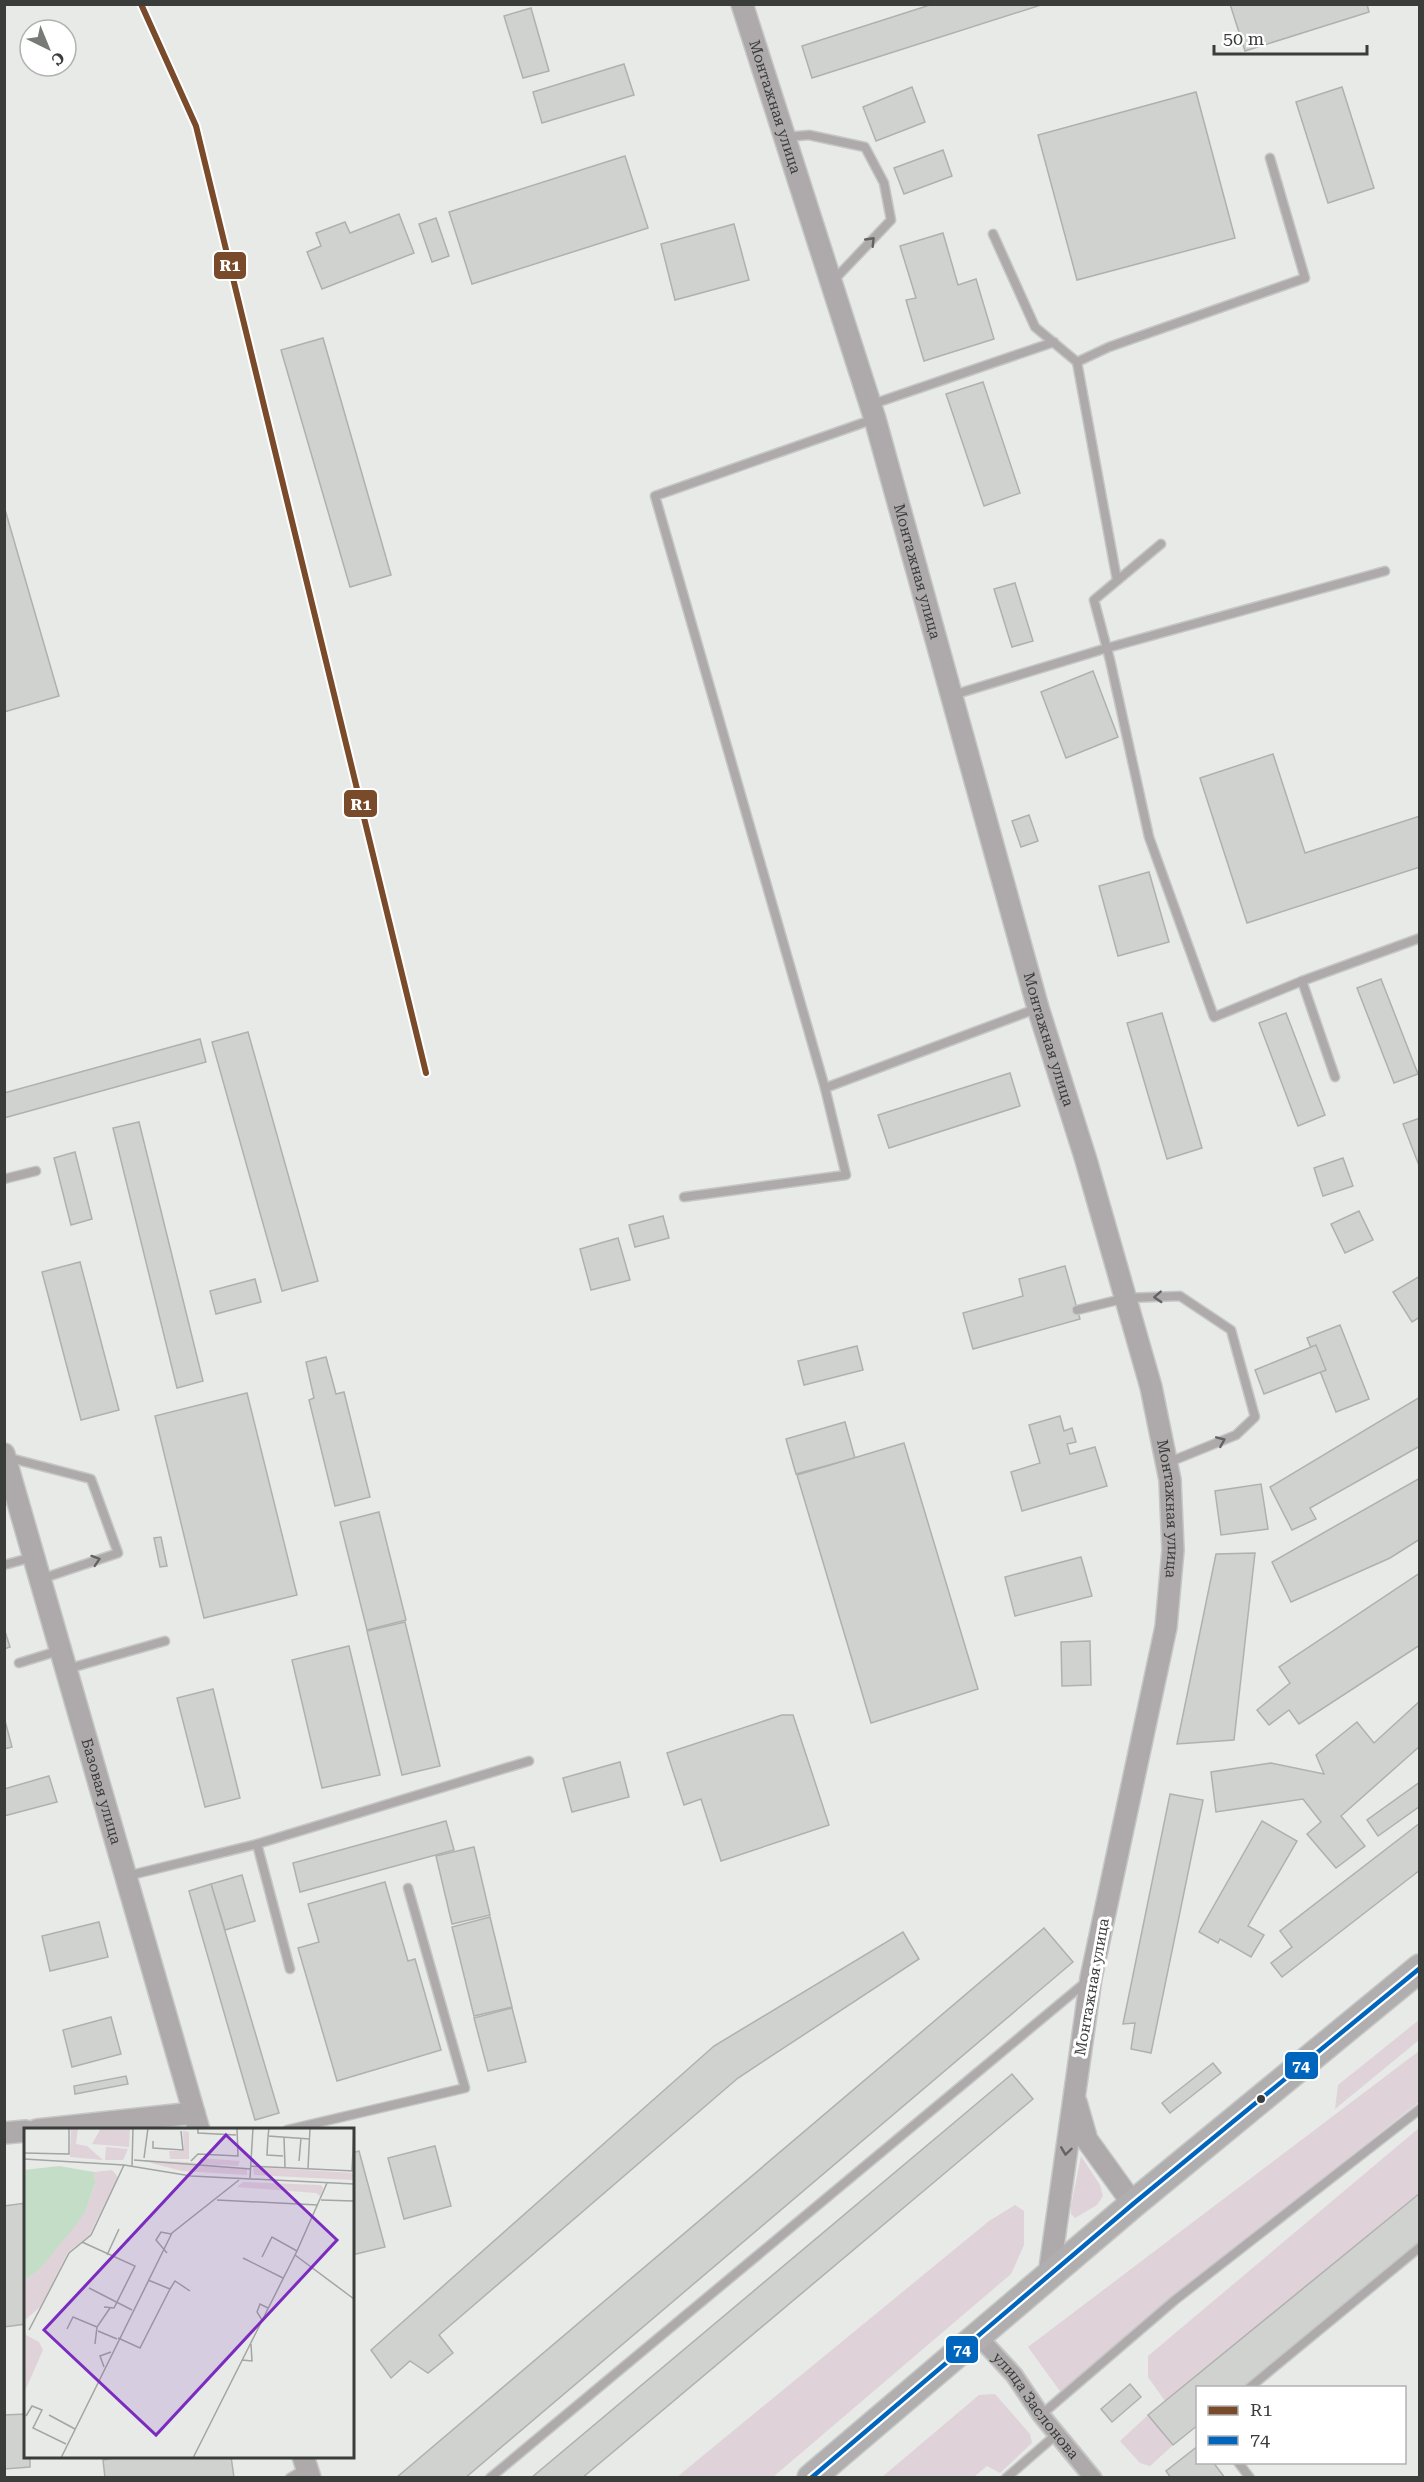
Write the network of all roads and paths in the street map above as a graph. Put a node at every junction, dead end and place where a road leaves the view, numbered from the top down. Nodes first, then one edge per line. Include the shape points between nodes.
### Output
1 (742, 4) edge
2 (784, 138) junction
3 (1270, 158) dead end
4 (993, 234) dead end
5 (830, 283) junction
6 (1054, 342) junction
7 (1077, 362) junction
8 (873, 412) junction
9 (1161, 544) dead end
10 (1385, 571) dead end
11 (1117, 580) junction
12 (1107, 648) junction
13 (951, 696) junction
14 (1419, 938) edge
15 (1302, 981) junction
16 (1038, 1008) junction
17 (1335, 1077) dead end
18 (825, 1088) junction
19 (36, 1171) dead end
20 (4, 1179) edge
21 (684, 1197) dead end
22 (1126, 1298) junction
23 (1077, 1310) dead end
24 (5, 1455) edge
25 (1167, 1464) junction
26 (34, 1557) junction
27 (4, 1565) edge
28 (41, 1579) junction
29 (165, 1641) dead end
30 (64, 1660) junction
31 (19, 1663) dead end
32 (529, 1761) dead end
33 (257, 1844) junction
34 (127, 1876) junction
35 (408, 1888) dead end
36 (1419, 1968) edge
37 (290, 1969) dead end
38 (1091, 1978) junction
39 (1074, 2093) junction
40 (1419, 2109) edge
41 (196, 2121) edge
42 (72, 2128) edge
43 (295, 2128) edge
44 (24, 2131) edge
45 (4, 2133) edge
46 (1133, 2204) junction
47 (1419, 2247) edge
48 (1049, 2275) junction
49 (977, 2335) junction
50 (1252, 2386) edge
51 (1041, 2415) junction
52 (1057, 2434) junction
53 (1239, 2464) edge
54 (490, 2478) edge
55 (811, 2478) edge
56 (1006, 2478) edge
57 (1093, 2478) edge
58 (1250, 2478) edge

1 - 2 street, Монтажная улица
2 - 5 street, Монтажная улица
5 -> 2 lane via 891,220 884,183 865,147 809,135
3 - 7 lane via 1305,278 1109,347
4 - 6 lane via 1035,327
5 - 8 street, Монтажная улица
6 - 7 lane
6 - 8 lane
7 - 11 lane
8 - 13 street, Монтажная улица
8 - 18 lane via 655,496
9 - 11 lane
10 - 12 lane
11 - 12 lane via 1094,600
12 - 13 lane
12 - 15 lane via 1149,837 1214,1017
13 - 16 street, Монтажная улица
14 - 15 lane
15 - 17 lane
16 - 18 lane
16 - 22 street, Монтажная улица
18 - 21 lane via 846,1175
19 - 20 lane
22 - 23 lane
22 - 25 street, Монтажная улица
25 -> 22 lane via 1236,1435 1255,1417 1231,1330 1180,1296
24 - 26 street, Базовая улица
28 -> 24 lane via 118,1553 91,1479
25 - 38 street, Монтажная улица via 1173,1550 1166,1628
26 - 27 lane
26 - 28 street, Базовая улица
28 - 30 street, Базовая улица
29 - 30 lane
30 - 31 lane
30 - 34 street, Базовая улица
32 - 33 lane
33 - 34 lane
33 - 37 lane
34 - 41 street, Базовая улица
35 - 43 lane via 465,2088
36 - 46 main road
38 - 39 street, Монтажная улица
38 - 54 lane
39 - 46 street, Монтажная улица via 1087,2140
39 -> 48 street, Монтажная улица
40 - 51 lane via 1176,2300
41 - 42 street
44 - 45 street
46 - 48 main road
47 - 50 lane
48 - 49 main road
49 - 51 street, улица Заслонова via 1014,2375
49 - 55 main road
51 - 52 street, улица Заслонова
52 - 56 lane
52 - 57 street, улица Заслонова
53 - 58 lane

